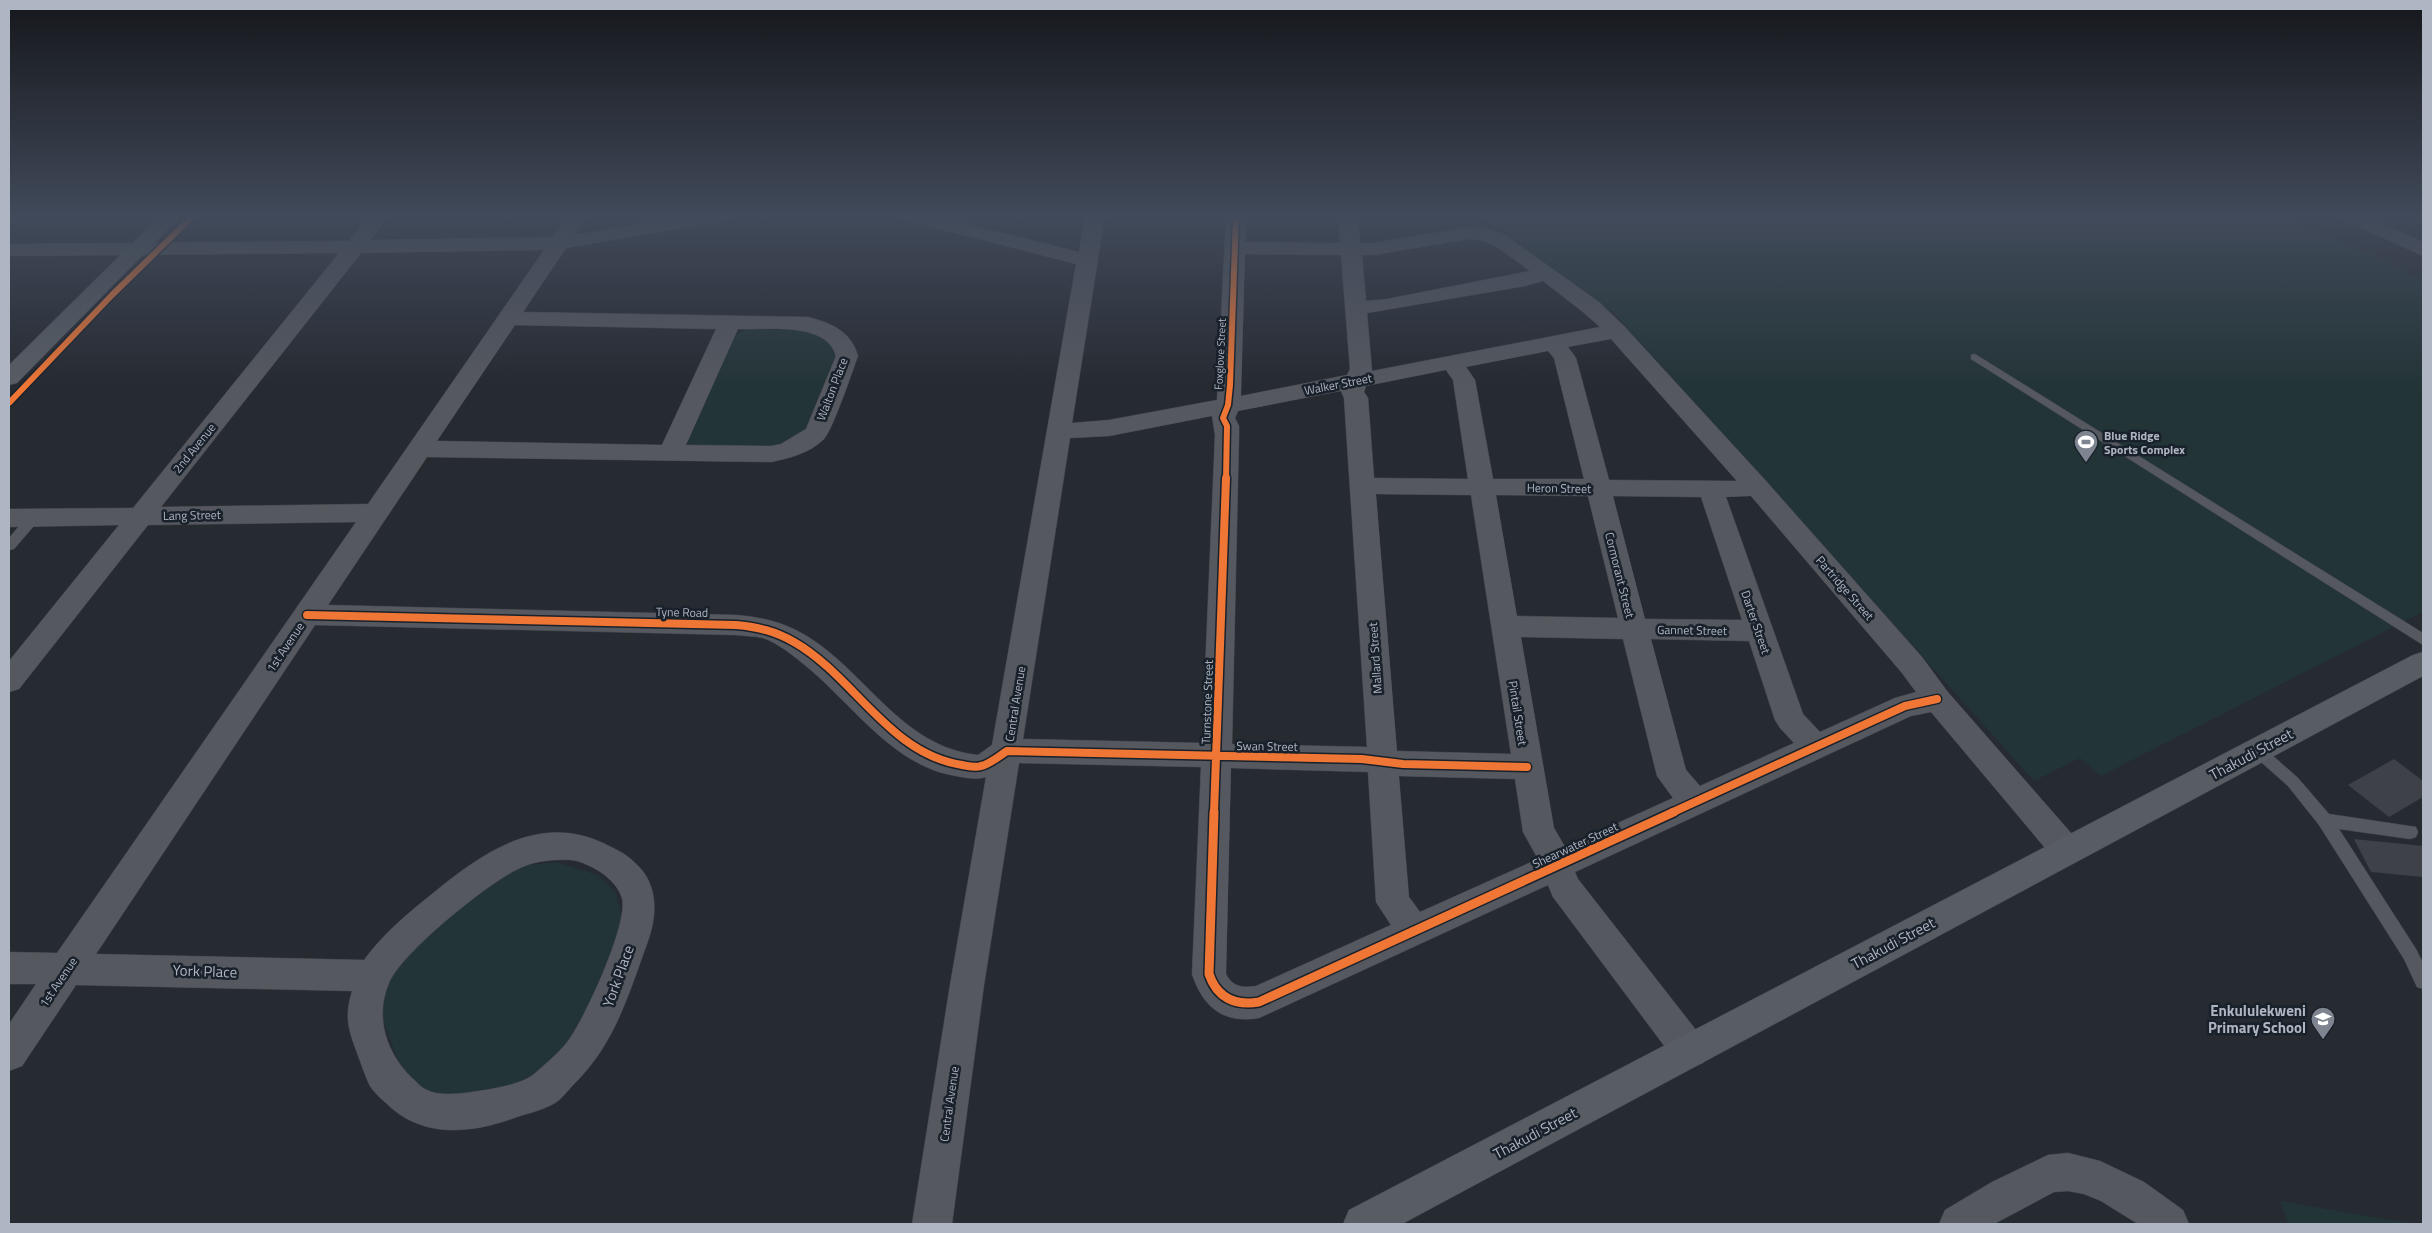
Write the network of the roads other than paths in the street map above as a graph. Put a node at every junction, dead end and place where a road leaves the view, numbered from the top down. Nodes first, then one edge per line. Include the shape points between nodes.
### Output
1 (114, 273) edge
2 (335, 273) edge
3 (538, 273) edge
4 (1086, 273) edge
5 (1234, 273) edge
6 (1353, 273) edge
7 (1546, 273) joint
8 (1355, 308) junction
9 (509, 318) junction
10 (730, 322) junction
11 (1616, 331) junction
12 (1554, 343) junction
13 (1975, 357) dead end
14 (1452, 362) junction
15 (9, 378) edge
16 (1356, 381) junction
17 (1228, 405) junction
18 (1059, 431) junction
19 (418, 449) junction
20 (670, 453) junction
21 (1362, 486) junction
22 (1481, 487) junction
23 (1757, 487) junction
24 (1598, 488) junction
25 (1710, 489) junction
26 (375, 513) junction
27 (140, 515) junction
28 (34, 517) junction
29 (9, 518) edge
30 (9, 546) edge
31 (307, 616) junction
32 (1505, 626) junction
33 (1634, 628) junction
34 (1759, 631) junction
35 (2423, 640) edge
36 (2423, 664) edge
37 (9, 681) edge
38 (1936, 699) junction
39 (1816, 747) junction
40 (1007, 751) junction
41 (2258, 751) junction
42 (1216, 756) junction
43 (1382, 761) junction
44 (1527, 768) junction
45 (1696, 802) junction
46 (2325, 820) junction
47 (2410, 832) dead end
48 (2067, 851) junction
49 (1557, 866) junction
50 (1415, 931) junction
51 (9, 968) edge
52 (67, 968) junction
53 (373, 976) junction
54 (2423, 981) edge
55 (1222, 997) joint
56 (1690, 1051) junction
57 (9, 1054) edge
58 (932, 1224) edge
59 (1363, 1224) edge
60 (1959, 1224) edge
61 (2169, 1224) edge

1 - 15 street
2 - 27 street, 2nd Avenue
3 - 9 street, 1st Avenue
4 - 18 street, Central Avenue
5 - 17 street, Foxglove Street
6 - 8 street, Mallard Street
7 - 8 street via 1525,280
7 - 11 street, Partridge Street
8 - 16 street, Mallard Street via 1361,370
9 - 10 street, Walton Place
9 - 19 street, 1st Avenue
10 - 20 street
10 - 20 street, Walton Place via 808,324 824,328 846,346 847,356 816,433 787,451 771,454
11 - 12 street, Walker Street
11 - 23 street, Partridge Street
12 - 14 street, Walker Street
12 - 24 street, Cormorant Street via 1565,358
13 - 35 lane
14 - 16 street, Walker Street
14 - 22 street, Pintail Street via 1464,380
16 - 17 street, Walker Street
16 - 21 street, Mallard Street via 1352,392 1356,398
17 - 18 street, Walker Street via 1108,428
17 - 42 street, Turnstone Street via 1223,418 1227,435
18 - 40 street, Central Avenue
19 - 20 street, Walton Place
19 - 26 street, 1st Avenue
21 - 22 street, Heron Street
21 - 43 street, Mallard Street
22 - 24 street, Heron Street
22 - 32 street, Pintail Street
23 - 25 street, Heron Street
23 - 38 street, Partridge Street via 1912,664
24 - 25 street, Heron Street
24 - 33 street, Cormorant Street
25 - 34 street, Darter Street
26 - 27 street, Lang Street
26 - 31 street, 1st Avenue
27 - 28 street, Lang Street
27 - 37 street, 2nd Avenue
28 - 29 street, Lang Street
28 - 30 lane
31 - 40 street, Tyne Road via 736,625 770,630 790,640 816,660 882,720 922,751 955,764 979,767
31 - 52 street, 1st Avenue
32 - 33 street, Gannet Street
32 - 44 street, Pintail Street
33 - 34 street, Gannet Street
33 - 45 street, Cormorant Street via 1672,776
34 - 39 street, Darter Street via 1790,720
36 - 41 street, Thakudi Street
38 - 39 street, Shearwater Street via 1905,706
38 - 48 street, Partridge Street
39 - 45 street, Shearwater Street
40 - 42 street, Swan Street
40 - 58 street, Central Avenue via 950,1089
41 - 46 lane via 2293,782
41 - 48 street, Thakudi Street
42 - 43 street, Swan Street
42 - 55 street, Turnstone Street via 1209,974 1211,983
43 - 44 street, Swan Street
43 - 50 street, Mallard Street via 1393,902
44 - 49 street, Pintail Street via 1539,832
45 - 49 street, Shearwater Street
46 - 47 lane
46 - 54 lane via 2410,954
48 - 56 street, Thakudi Street
49 - 50 street, Shearwater Street
49 - 56 street, Pintail Street via 1565,886
50 - 55 street, Shearwater Street via 1259,1002 1247,1005
51 - 52 street, York Place
52 - 53 street, York Place
52 - 57 street, 1st Avenue
53 - 53 street, York Place via 390,952 448,900 479,875 530,849 579,847 613,863 631,879 639,900 636,927 612,994 580,1054 543,1090 492,1108 461,1112 430,1110 412,1102 384,1076 366,1027 364,1010
56 - 59 street, Thakudi Street
60 - 61 street via 2016,1189 2053,1173 2080,1174 2116,1187

